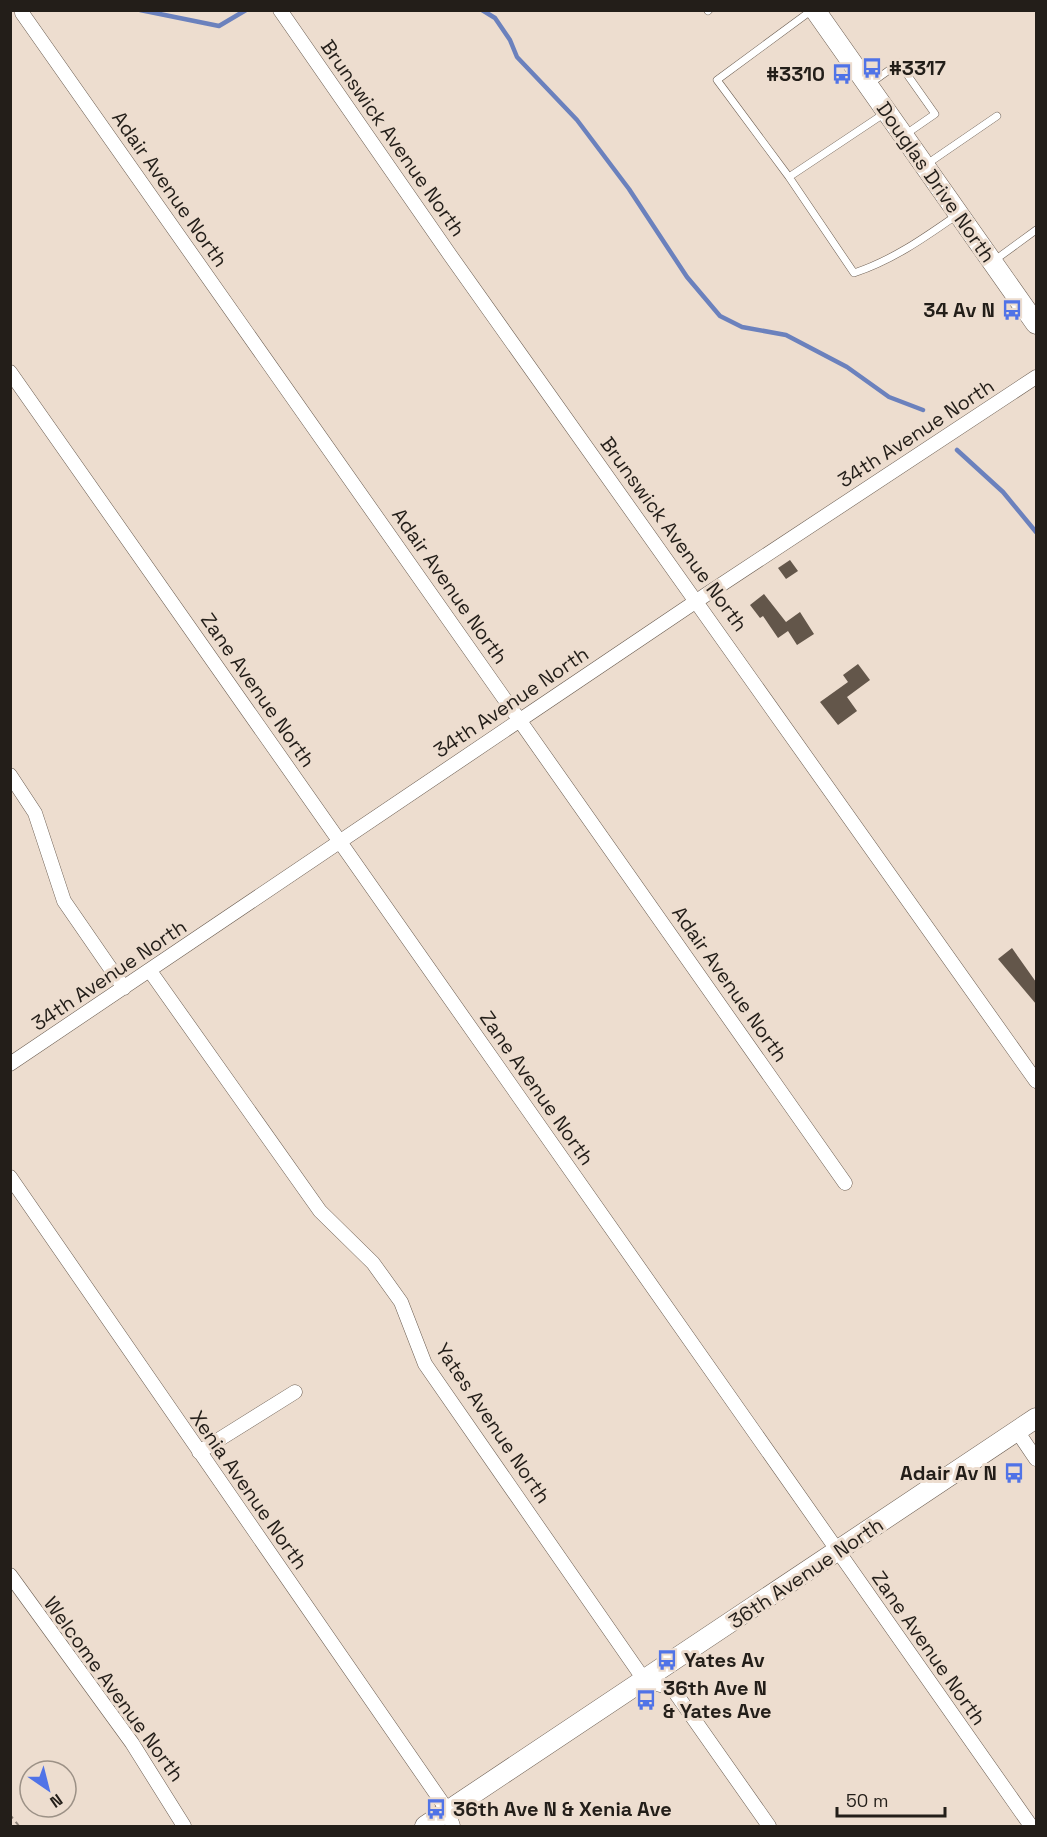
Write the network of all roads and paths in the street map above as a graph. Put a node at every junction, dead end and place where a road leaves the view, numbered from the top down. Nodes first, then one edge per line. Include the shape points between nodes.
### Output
1 (280, 10) edge
2 (814, 10) edge
3 (19, 14) edge
4 (868, 85) junction
5 (887, 111) junction
6 (998, 116) dead end
7 (904, 135) junction
8 (925, 166) junction
9 (789, 177) junction
10 (959, 213) junction
11 (1036, 230) edge
12 (993, 261) junction
13 (1036, 324) edge
14 (10, 372) edge
15 (1036, 377) edge
16 (698, 600) junction
17 (521, 719) junction
18 (10, 775) edge
19 (340, 840) junction
20 (150, 971) junction
21 (124, 988) junction
22 (10, 1064) edge
23 (1036, 1080) edge
24 (10, 1177) edge
25 (845, 1183) dead end
26 (295, 1392) dead end
27 (1036, 1418) edge
28 (1017, 1431) junction
29 (199, 1452) junction
30 (1036, 1459) edge
31 (838, 1551) junction
32 (10, 1575) edge
33 (645, 1681) junction
34 (10, 1815) edge
35 (450, 1819) edge
36 (19, 1827) edge
37 (184, 1827) edge
38 (425, 1827) edge
39 (769, 1827) edge
40 (1031, 1827) edge

1 - 16 street, Brunswick Avenue North
2 - 4 street, Douglas Drive North
2 - 9 lane via 717,80
3 - 17 street, Adair Avenue North
4 - 5 street, Douglas Drive North
4 - 7 lane via 899,63 935,114
5 - 7 street, Douglas Drive North
5 - 9 lane
6 - 8 lane
7 - 8 street, Douglas Drive North
8 - 10 street, Douglas Drive North
9 - 10 lane via 854,273 911,247
10 - 12 street, Douglas Drive North
11 - 12 lane
12 - 13 street, Douglas Drive North
14 - 19 street, Zane Avenue North
15 - 16 street, 34th Avenue North
16 - 17 street, 34th Avenue North
16 - 23 street, Brunswick Avenue North
17 - 19 street, 34th Avenue North
17 - 25 street, Adair Avenue North
18 - 21 street via 35,813 64,901
19 - 20 street, 34th Avenue North
19 - 31 street, Zane Avenue North
20 - 21 street, 34th Avenue North
20 - 33 street, Yates Avenue North via 320,1211 372,1263 401,1302 425,1364
21 - 22 street, 34th Avenue North
24 - 29 street, Xenia Avenue North
26 - 29 street
27 - 28 street, 36th Avenue North
28 - 30 street
28 - 31 street, 36th Avenue North
29 - 35 street, Xenia Avenue North
31 - 33 street, 36th Avenue North
31 - 40 street, Zane Avenue North
32 - 37 street, Welcome Avenue North via 132,1743
33 - 35 street, 36th Avenue North
33 - 39 street via 672,1688
34 - 36 path
35 - 38 street, 36th Avenue North

